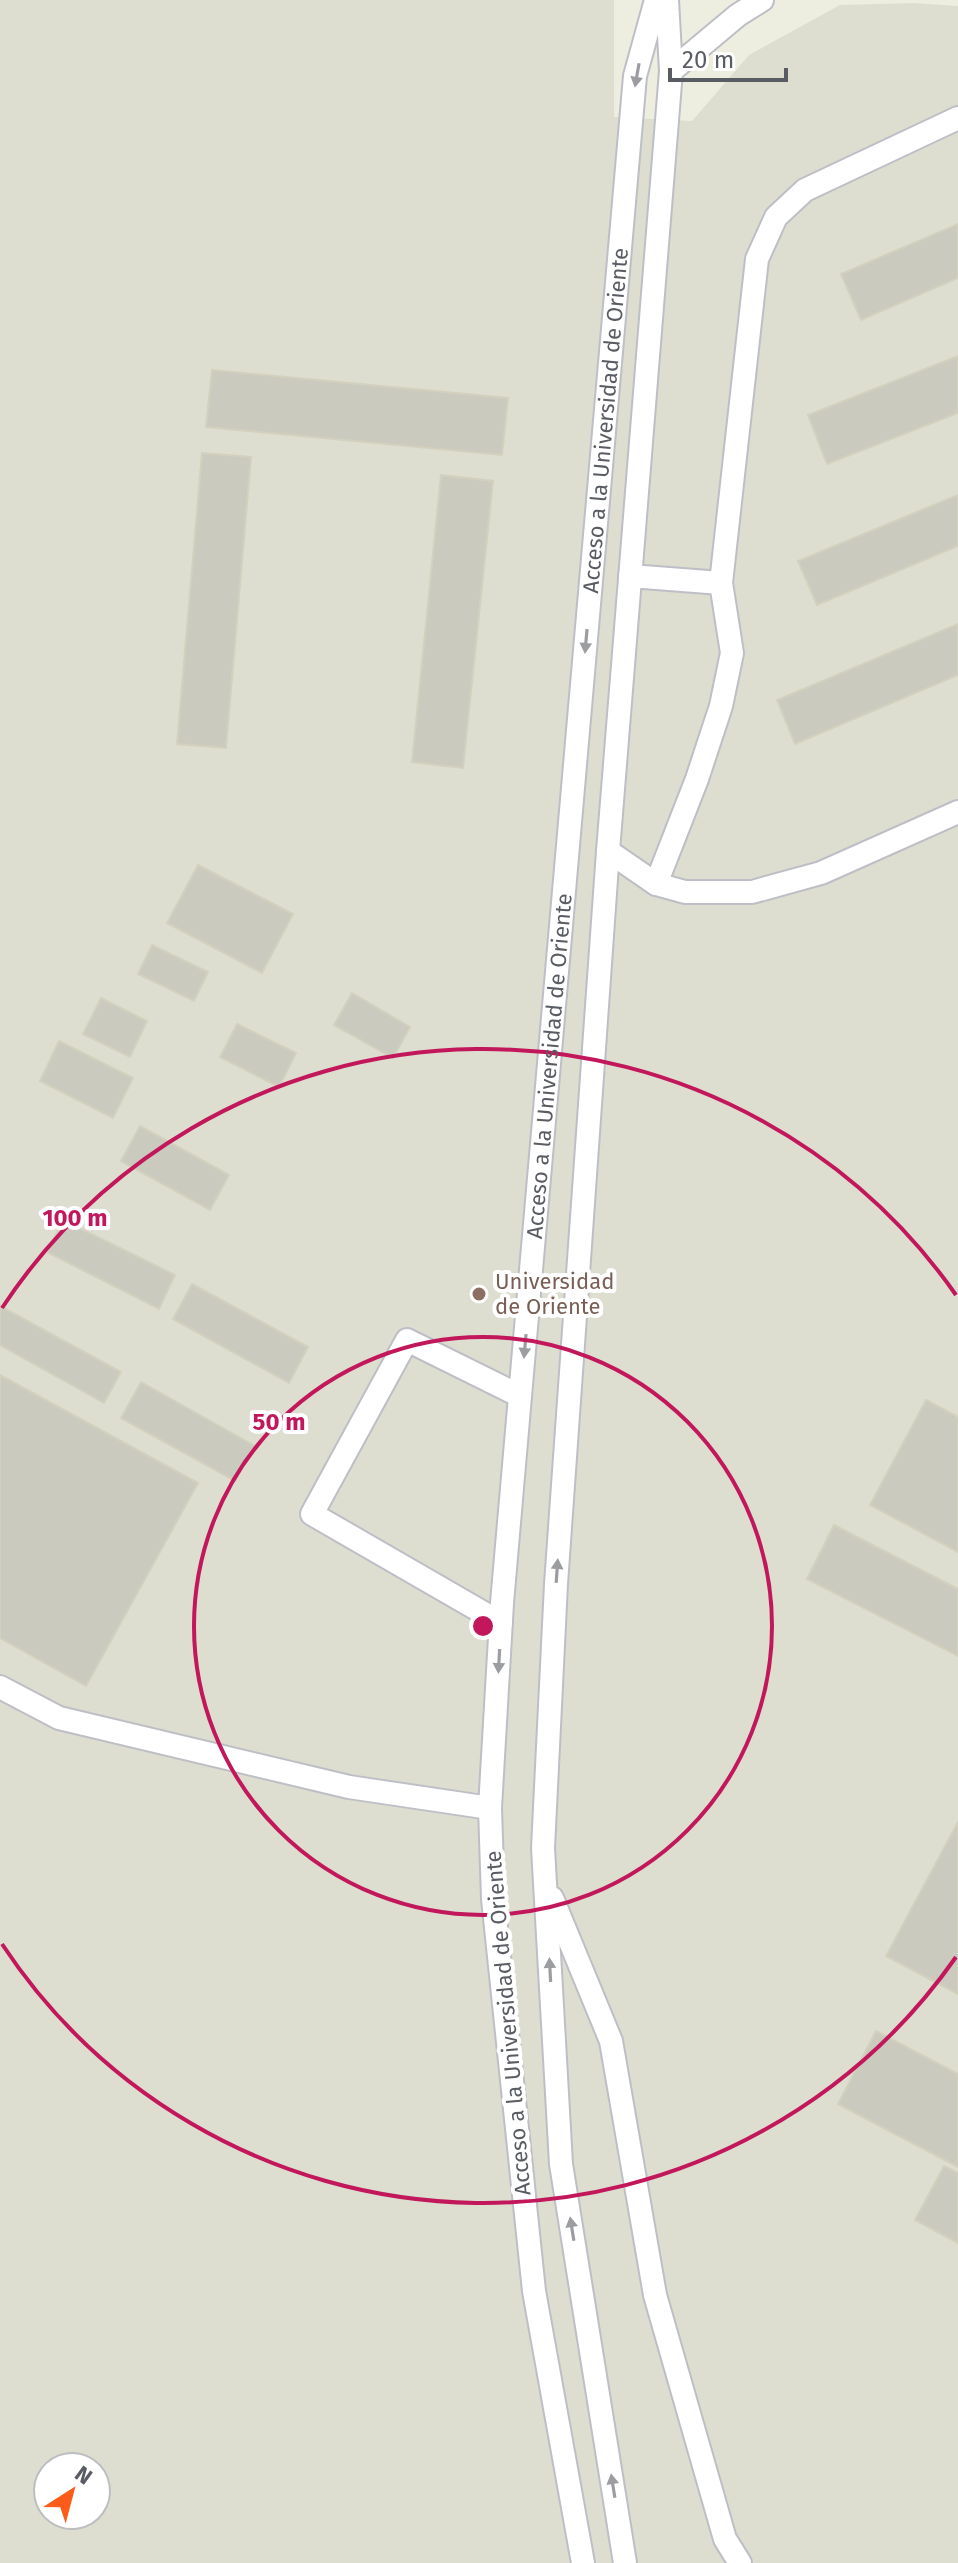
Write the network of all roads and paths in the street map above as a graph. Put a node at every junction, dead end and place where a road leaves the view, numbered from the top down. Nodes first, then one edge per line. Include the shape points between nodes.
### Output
1 (656, 0) edge
2 (667, 0) edge
3 (762, 0) edge
4 (671, 71) junction
5 (958, 118) edge
6 (630, 576) junction
7 (721, 583) junction
8 (958, 812) edge
9 (608, 851) junction
10 (656, 884) junction
11 (520, 1396) junction
12 (501, 1623) junction
13 (0, 1687) edge
14 (490, 1808) junction
15 (545, 1882) junction
16 (583, 2563) edge
17 (625, 2563) edge
18 (740, 2563) edge

1 -> 11 lane, Acceso a la Universidad de Oriente via 635,76
2 - 4 lane, Acceso a la Universidad de Oriente
3 - 4 lane
4 - 6 lane, Acceso a la Universidad de Oriente
5 - 7 lane via 805,190 776,217 757,259
6 - 7 lane
6 - 9 lane, Acceso a la Universidad de Oriente
7 - 10 lane via 732,653 721,706
8 - 10 lane via 821,873 752,892 685,892
9 - 10 lane
15 -> 9 lane, Acceso a la Universidad de Oriente via 556,1584
11 - 12 lane, Acceso a la Universidad de Oriente
11 - 12 lane via 407,1340 312,1514
12 -> 14 lane, Acceso a la Universidad de Oriente
13 - 14 lane via 59,1718 349,1787
14 - 16 lane, Acceso a la Universidad de Oriente via 493,1899 534,2291
17 -> 15 lane, Acceso a la Universidad de Oriente via 561,2164
15 - 18 lane via 611,2041 655,2295 725,2539

